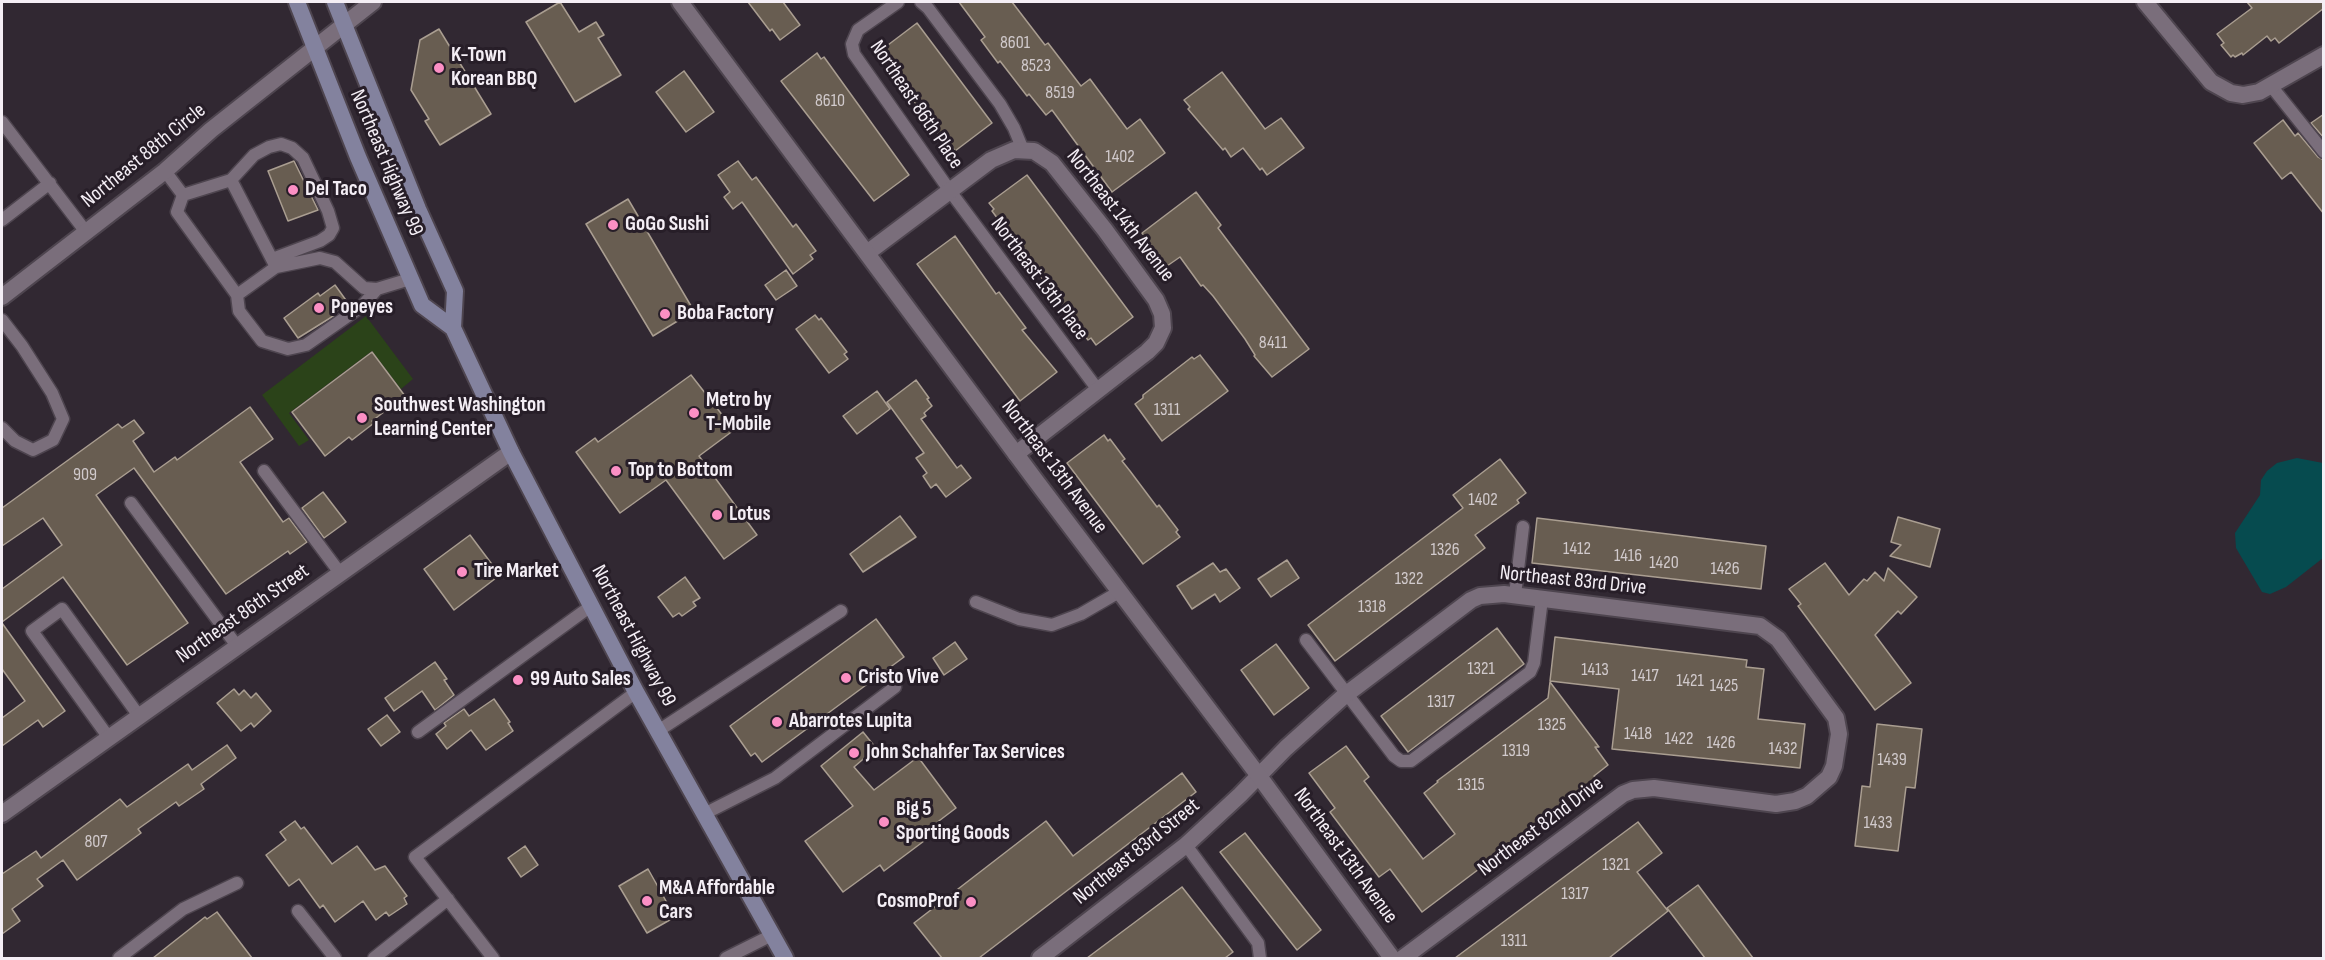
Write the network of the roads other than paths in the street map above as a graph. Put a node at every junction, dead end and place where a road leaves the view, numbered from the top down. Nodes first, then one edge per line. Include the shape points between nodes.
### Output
1 (297, 2) edge
2 (335, 2) edge
3 (373, 2) edge
4 (680, 2) edge
5 (898, 2) edge
6 (921, 2) edge
7 (2145, 2) edge
8 (344, 27) junction
9 (315, 49) junction
10 (2324, 55) edge
11 (2272, 87) junction
12 (2, 122) edge
13 (1023, 150) junction
14 (2324, 152) edge
15 (165, 171) junction
16 (231, 180) junction
17 (50, 183) junction
18 (950, 191) junction
19 (183, 195) junction
20 (2, 220) edge
21 (86, 232) junction
22 (867, 253) junction
23 (274, 263) junction
24 (410, 279) junction
25 (377, 289) junction
26 (237, 295) junction
27 (2, 297) edge
28 (2, 320) edge
29 (453, 328) junction
30 (1098, 390) junction
31 (2, 428) edge
32 (511, 452) junction
33 (1016, 454) junction
34 (264, 471) dead end
35 (131, 503) dead end
36 (1523, 527) dead end
37 (340, 573) junction
38 (1119, 592) junction
39 (1515, 596) junction
40 (1542, 599) junction
41 (976, 602) dead end
42 (591, 606) junction
43 (841, 611) dead end
44 (1306, 640) dead end
45 (237, 646) junction
46 (895, 687) dead end
47 (636, 692) junction
48 (1347, 694) junction
49 (139, 716) junction
50 (658, 731) junction
51 (418, 732) dead end
52 (109, 738) junction
53 (1838, 747) joint
54 (1259, 776) junction
55 (2, 814) edge
56 (704, 814) junction
57 (1186, 845) junction
58 (237, 883) dead end
59 (448, 900) junction
60 (298, 911) dead end
61 (772, 935) junction
62 (119, 958) edge
63 (334, 958) edge
64 (374, 958) edge
65 (493, 958) edge
66 (726, 958) edge
67 (785, 958) edge
68 (1040, 958) edge
69 (1260, 958) edge
70 (1392, 958) edge
71 (1403, 958) edge

1 - 9 main road, Northeast Highway 99
2 - 8 main road, Northeast Highway 99
3 - 8 street, Northeast 88th Circle
4 - 22 street, Northeast 13th Avenue
5 - 18 lane, Northeast 86th Place via 854,35 854,54
6 - 13 lane via 1000,104
7 - 11 street via 2211,82 2243,95
8 - 9 street, Northeast 88th Circle
8 - 29 main road, Northeast Highway 99 via 455,291
9 - 15 street, Northeast 88th Circle
9 - 24 main road, Northeast Highway 99
10 - 11 street
11 - 14 lane
12 - 17 lane
13 - 18 street via 1000,155
13 - 30 street, Northeast 14th Avenue via 1038,152 1058,168 1156,300 1162,315 1163,328 1156,343
15 - 19 lane
15 - 21 street, Northeast 88th Circle
16 - 19 lane
16 - 23 lane
16 - 23 lane via 254,155 269,147 280,144 303,158 333,228 329,236
17 - 20 lane
17 - 21 lane
18 - 22 street
18 - 30 lane, Northeast 13th Place
19 - 26 lane via 177,212
21 - 27 street, Northeast 88th Circle
22 - 33 street, Northeast 13th Avenue
23 - 25 lane via 320,258 334,262 364,288
23 - 26 lane
24 - 25 lane
24 - 29 main road, Northeast Highway 99 via 422,306
25 - 26 lane via 362,306 306,345 288,348 262,342 239,311
28 - 31 lane via 52,393 63,419 53,440 33,450 15,441
29 - 32 main road, Northeast Highway 99
30 - 33 street
32 - 37 street, Northeast 86th Street
32 - 42 main road, Northeast Highway 99
33 - 38 street, Northeast 13th Avenue
34 - 37 lane
35 - 45 lane
36 - 39 lane
37 - 45 street, Northeast 86th Street
38 - 41 lane via 1052,625 1019,619
38 - 54 street, Northeast 13th Avenue
39 - 40 street, Northeast 83rd Drive
39 - 48 street, Northeast 83rd Drive via 1492,594 1471,600
40 - 48 lane via 1530,672 1411,761 1394,756
40 - 53 street, Northeast 83rd Drive via 1752,624 1766,629 1778,639 1836,718
42 - 47 main road, Northeast Highway 99
42 - 51 lane
43 - 50 lane
44 - 48 lane
45 - 49 street, Northeast 86th Street
46 - 56 lane via 775,778
47 - 50 main road, Northeast Highway 99
47 - 59 lane via 415,857
48 - 54 street, Northeast 83rd Drive
49 - 52 street, Northeast 86th Street
49 - 52 lane via 62,609 32,631
50 - 56 main road, Northeast Highway 99
52 - 55 street, Northeast 86th Street
53 - 71 street, Northeast 82nd Drive via 1829,777 1796,801 1776,804 1654,788 1623,794
54 - 57 street, Northeast 83rd Street
54 - 70 street, Northeast 13th Avenue
56 - 61 main road, Northeast Highway 99
57 - 68 street, Northeast 83rd Street
57 - 69 lane via 1258,943
58 - 62 lane via 183,909
59 - 64 lane
59 - 65 lane
60 - 63 lane
61 - 66 lane
61 - 67 main road, Northeast Highway 99

